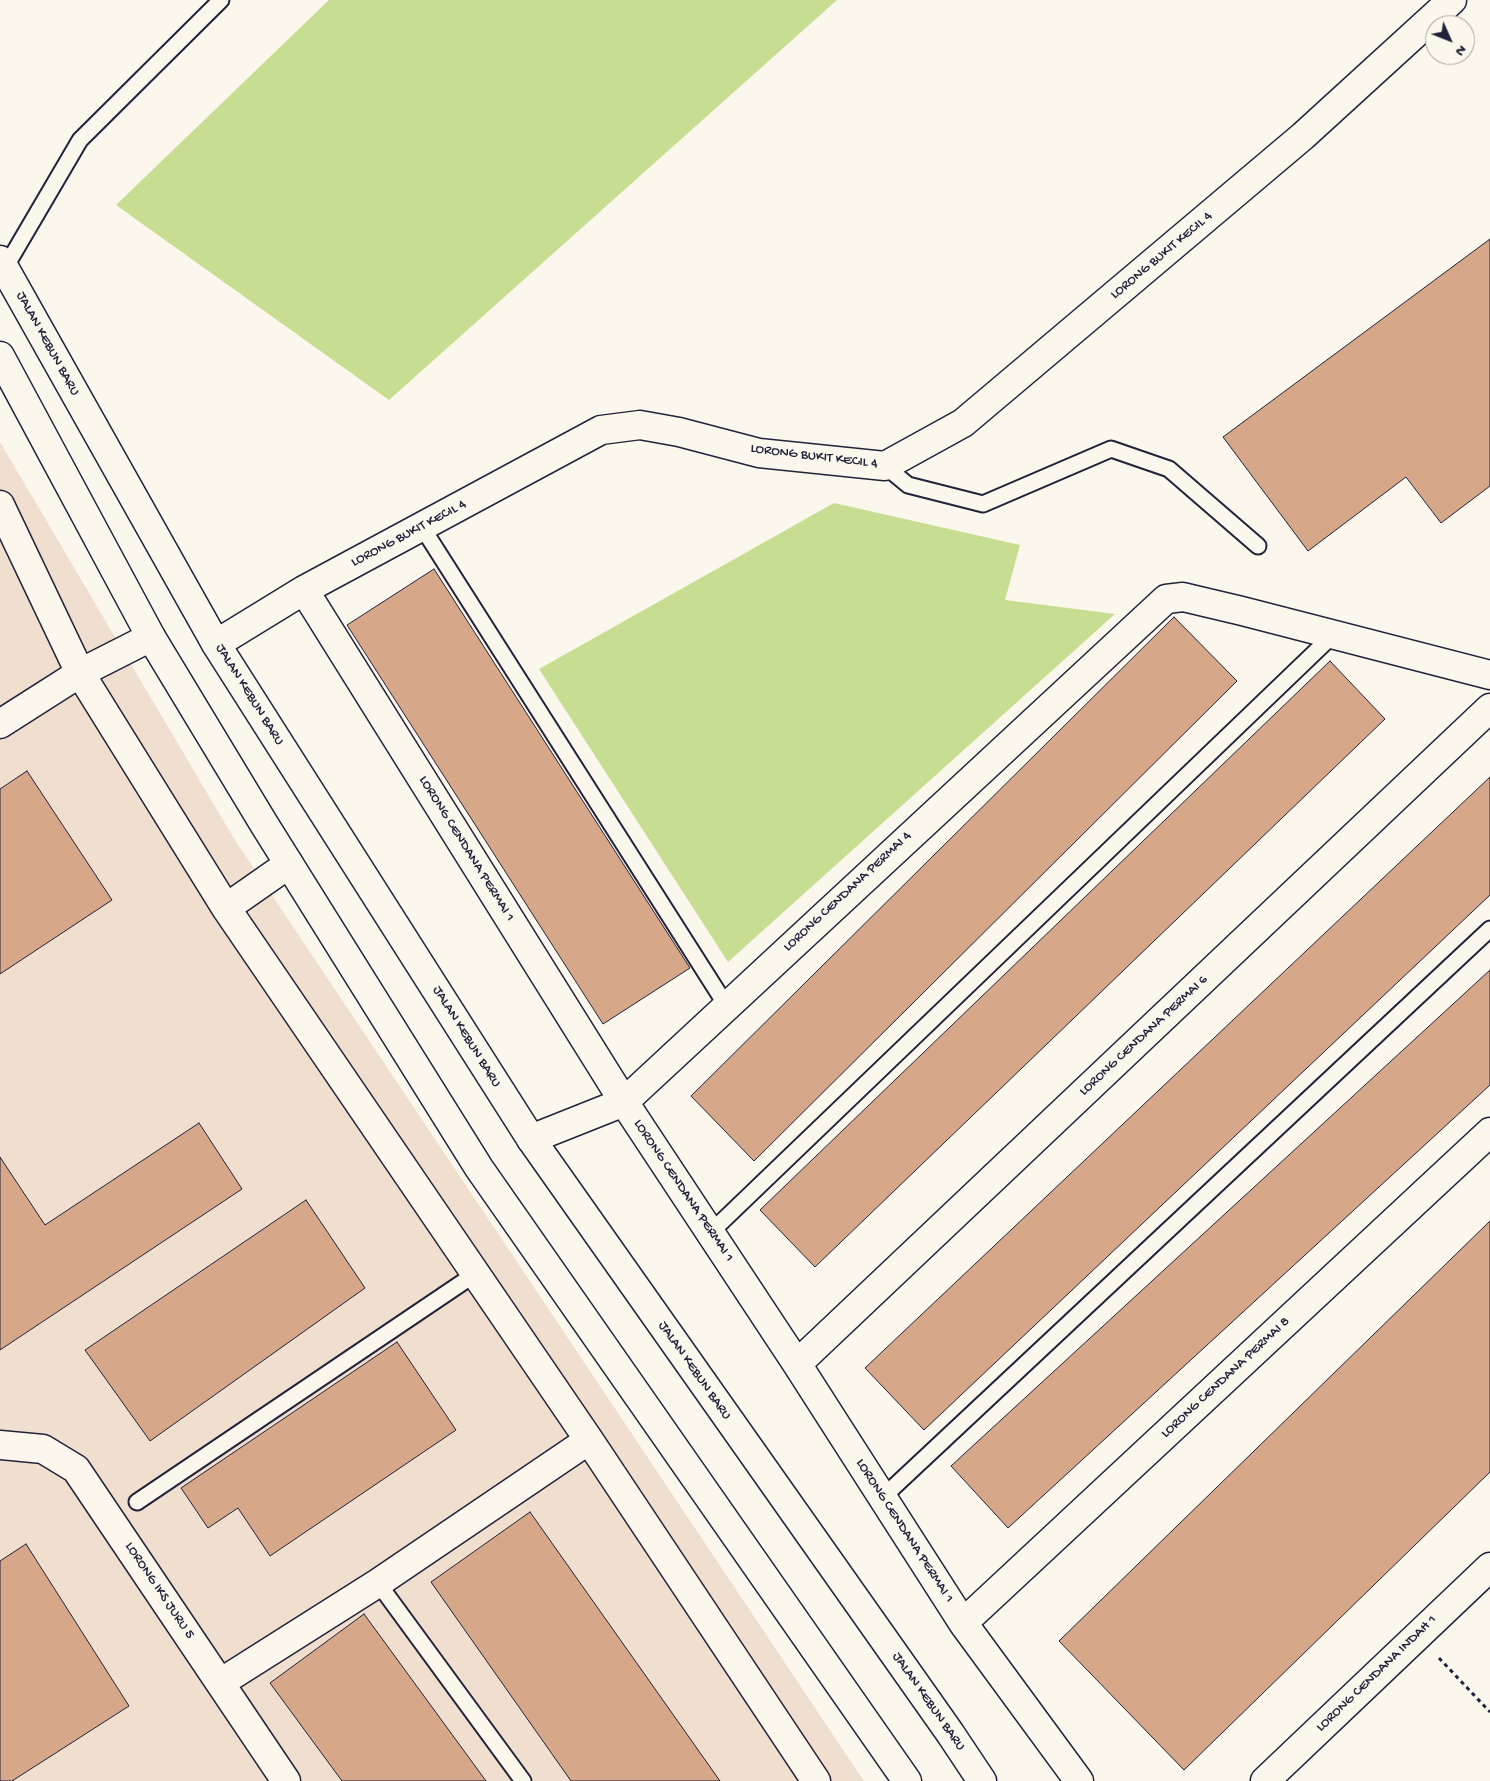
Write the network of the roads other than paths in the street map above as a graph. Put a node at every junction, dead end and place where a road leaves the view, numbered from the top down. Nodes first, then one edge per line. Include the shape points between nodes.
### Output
1 (221, 0) edge
2 (1452, 0) edge
3 (2, 264) edge
4 (0, 356) edge
5 (885, 466) junction
6 (0, 505) edge
7 (422, 527) junction
8 (1258, 546) dead end
9 (304, 590) junction
10 (1334, 634) junction
11 (151, 637) junction
12 (216, 644) junction
13 (80, 673) junction
14 (1490, 675) edge
15 (1490, 708) edge
16 (0, 724) edge
17 (289, 864) junction
18 (226, 908) junction
19 (1490, 929) edge
20 (726, 1005) junction
21 (624, 1102) junction
22 (1490, 1132) edge
23 (530, 1139) junction
24 (710, 1233) junction
25 (475, 1274) junction
26 (797, 1364) junction
27 (590, 1440) junction
28 (0, 1445) edge
29 (883, 1497) junction
30 (137, 1502) dead end
31 (1490, 1567) edge
32 (378, 1583) junction
33 (963, 1623) junction
34 (220, 1683) junction
35 (286, 1781) edge
36 (523, 1781) edge
37 (816, 1781) edge
38 (907, 1781) edge
39 (982, 1781) edge
40 (1079, 1781) edge
41 (1265, 1781) edge

1 - 3 lane via 80,140
2 - 5 street, LORONG BUKIT KECIL 4 via 1304,136 963,423
3 - 12 street, JALAN KEBUN BARU
4 - 11 street
5 - 7 street, LORONG BUKIT KECIL 4 via 759,453 640,425 602,430
5 - 8 lane via 908,485 983,504 1111,449 1169,469
6 - 13 street
7 - 9 street, LORONG BUKIT KECIL 4
7 - 20 lane
9 - 12 street, LORONG BUKIT KECIL 4
9 - 21 street, LORONG CENDANA PERMAI 1
10 - 14 street, LORONG CENDANA PERMAI 4
10 - 20 street, LORONG CENDANA PERMAI 4 via 1182,597 1166,599
10 - 24 lane
11 - 13 street
11 - 17 street
12 - 23 street, JALAN KEBUN BARU
13 - 16 street
13 - 18 street
15 - 26 street, LORONG CENDANA PERMAI 6
17 - 18 street
17 - 38 street via 479,1168
18 - 25 street
19 - 29 lane
20 - 21 street, LORONG CENDANA PERMAI 4
21 - 23 street, LORONG CENDANA PERMAI 4
21 - 24 street, LORONG CENDANA PERMAI 1
22 - 33 street, LORONG CENDANA PERMAI 8
23 - 39 street, JALAN KEBUN BARU
24 - 26 street, LORONG CENDANA PERMAI 1
25 - 27 street
25 - 30 lane
26 - 29 street, LORONG CENDANA PERMAI 1
27 - 32 street
27 - 37 street
28 - 34 street, LORONG IKS JURU 5 via 43,1450 76,1469
29 - 33 street, LORONG CENDANA PERMAI 1
31 - 41 street, LORONG CENDANA INDAH 1
32 - 34 street
32 - 36 lane
33 - 40 street, LORONG CENDANA PERMAI 1
34 - 35 street, LORONG IKS JURU 5

